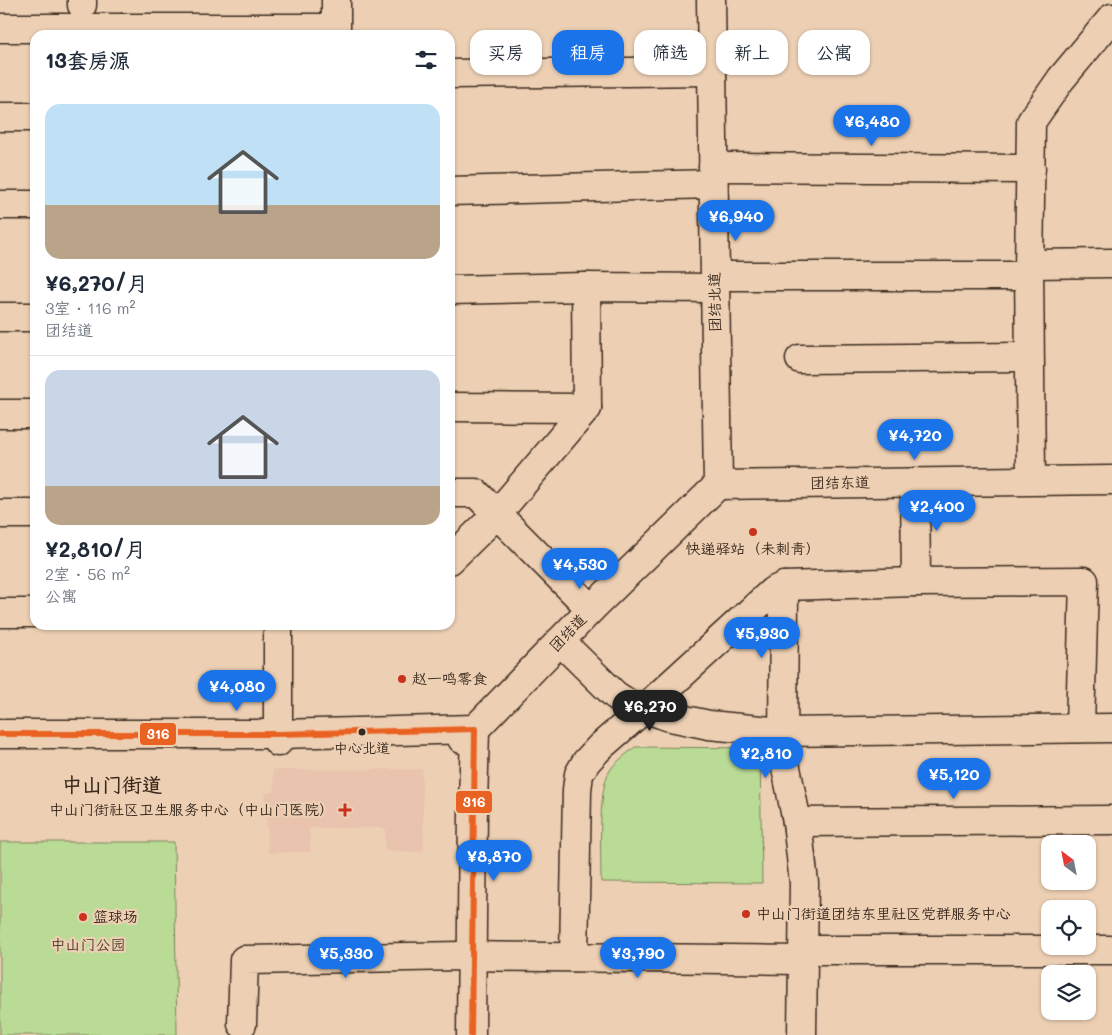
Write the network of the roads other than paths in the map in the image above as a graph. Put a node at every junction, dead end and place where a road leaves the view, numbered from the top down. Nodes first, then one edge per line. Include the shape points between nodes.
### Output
1 (336, 0) edge
2 (711, 0) edge
3 (1112, 18) edge
4 (0, 28) edge
5 (82, 30) edge
6 (336, 30) edge
7 (711, 71) junction
8 (455, 74) edge
9 (0, 117) edge
10 (30, 117) edge
11 (1031, 169) junction
12 (713, 175) junction
13 (455, 191) edge
14 (0, 205) edge
15 (30, 205) edge
16 (1112, 263) edge
17 (1029, 270) junction
18 (715, 282) junction
19 (586, 287) junction
20 (455, 290) edge
21 (0, 317) edge
22 (30, 317) edge
23 (1029, 357) junction
24 (800, 360) dead end
25 (455, 407) edge
26 (588, 408) junction
27 (0, 414) edge
28 (30, 414) edge
29 (1031, 480) junction
30 (1112, 480) edge
31 (915, 482) junction
32 (718, 485) junction
33 (455, 493) edge
34 (0, 514) edge
35 (30, 514) edge
36 (497, 514) junction
37 (455, 555) edge
38 (916, 582) junction
39 (784, 586) junction
40 (592, 609) junction
41 (30, 612) edge
42 (0, 613) edge
43 (278, 630) edge
44 (560, 641) junction
45 (646, 708) junction
46 (1080, 728) junction
47 (1112, 728) edge
48 (782, 732) junction
49 (0, 734) edge
50 (468, 734) junction
51 (278, 738) junction
52 (0, 743) edge
53 (1112, 820) edge
54 (797, 822) junction
55 (1112, 950) edge
56 (803, 955) junction
57 (467, 957) junction
58 (574, 957) junction
59 (242, 1024) dead end
60 (461, 1035) edge
61 (471, 1035) edge
62 (802, 1035) edge

1 - 6 street
2 - 7 street, 团结北道
3 - 11 street via 1061,78 1031,122
4 - 5 street
7 - 8 street
7 - 12 street, 团结北道
9 - 10 street
11 - 12 street
11 - 17 street
12 - 13 street
12 - 18 street, 团结北道
14 - 15 street
16 - 17 street
17 - 18 street
17 - 23 street
18 - 19 street
18 - 32 street, 团结北道
19 - 20 street
19 - 26 street
21 - 22 street
23 - 24 street
23 - 29 street
25 - 26 street
26 - 36 street
27 - 28 street
29 - 30 street, 团结东道
29 - 31 street, 团结东道
31 - 32 street, 团结东道
31 - 38 street
32 - 40 street, 团结道
33 - 36 street via 476,492
34 - 35 street
36 - 37 street
36 - 40 street
38 - 39 street
38 - 46 street via 1084,581
39 - 45 street via 773,591
39 - 48 street
40 - 44 street, 团结道
41 - 42 street
43 - 51 street
44 - 45 street via 615,695 629,704
44 - 50 street, 团结道
45 - 48 street via 666,716 709,725
45 - 58 street via 600,747 579,774
46 - 47 street
46 - 48 street
48 - 54 street
49 - 51 street
50 - 51 street
50 - 57 street via 473,807
51 - 52 street
53 - 54 street
54 - 56 street via 804,883
55 - 56 street
56 - 58 street
56 - 62 street
57 - 58 street
57 - 59 street via 244,960
57 - 60 street
57 - 61 street

